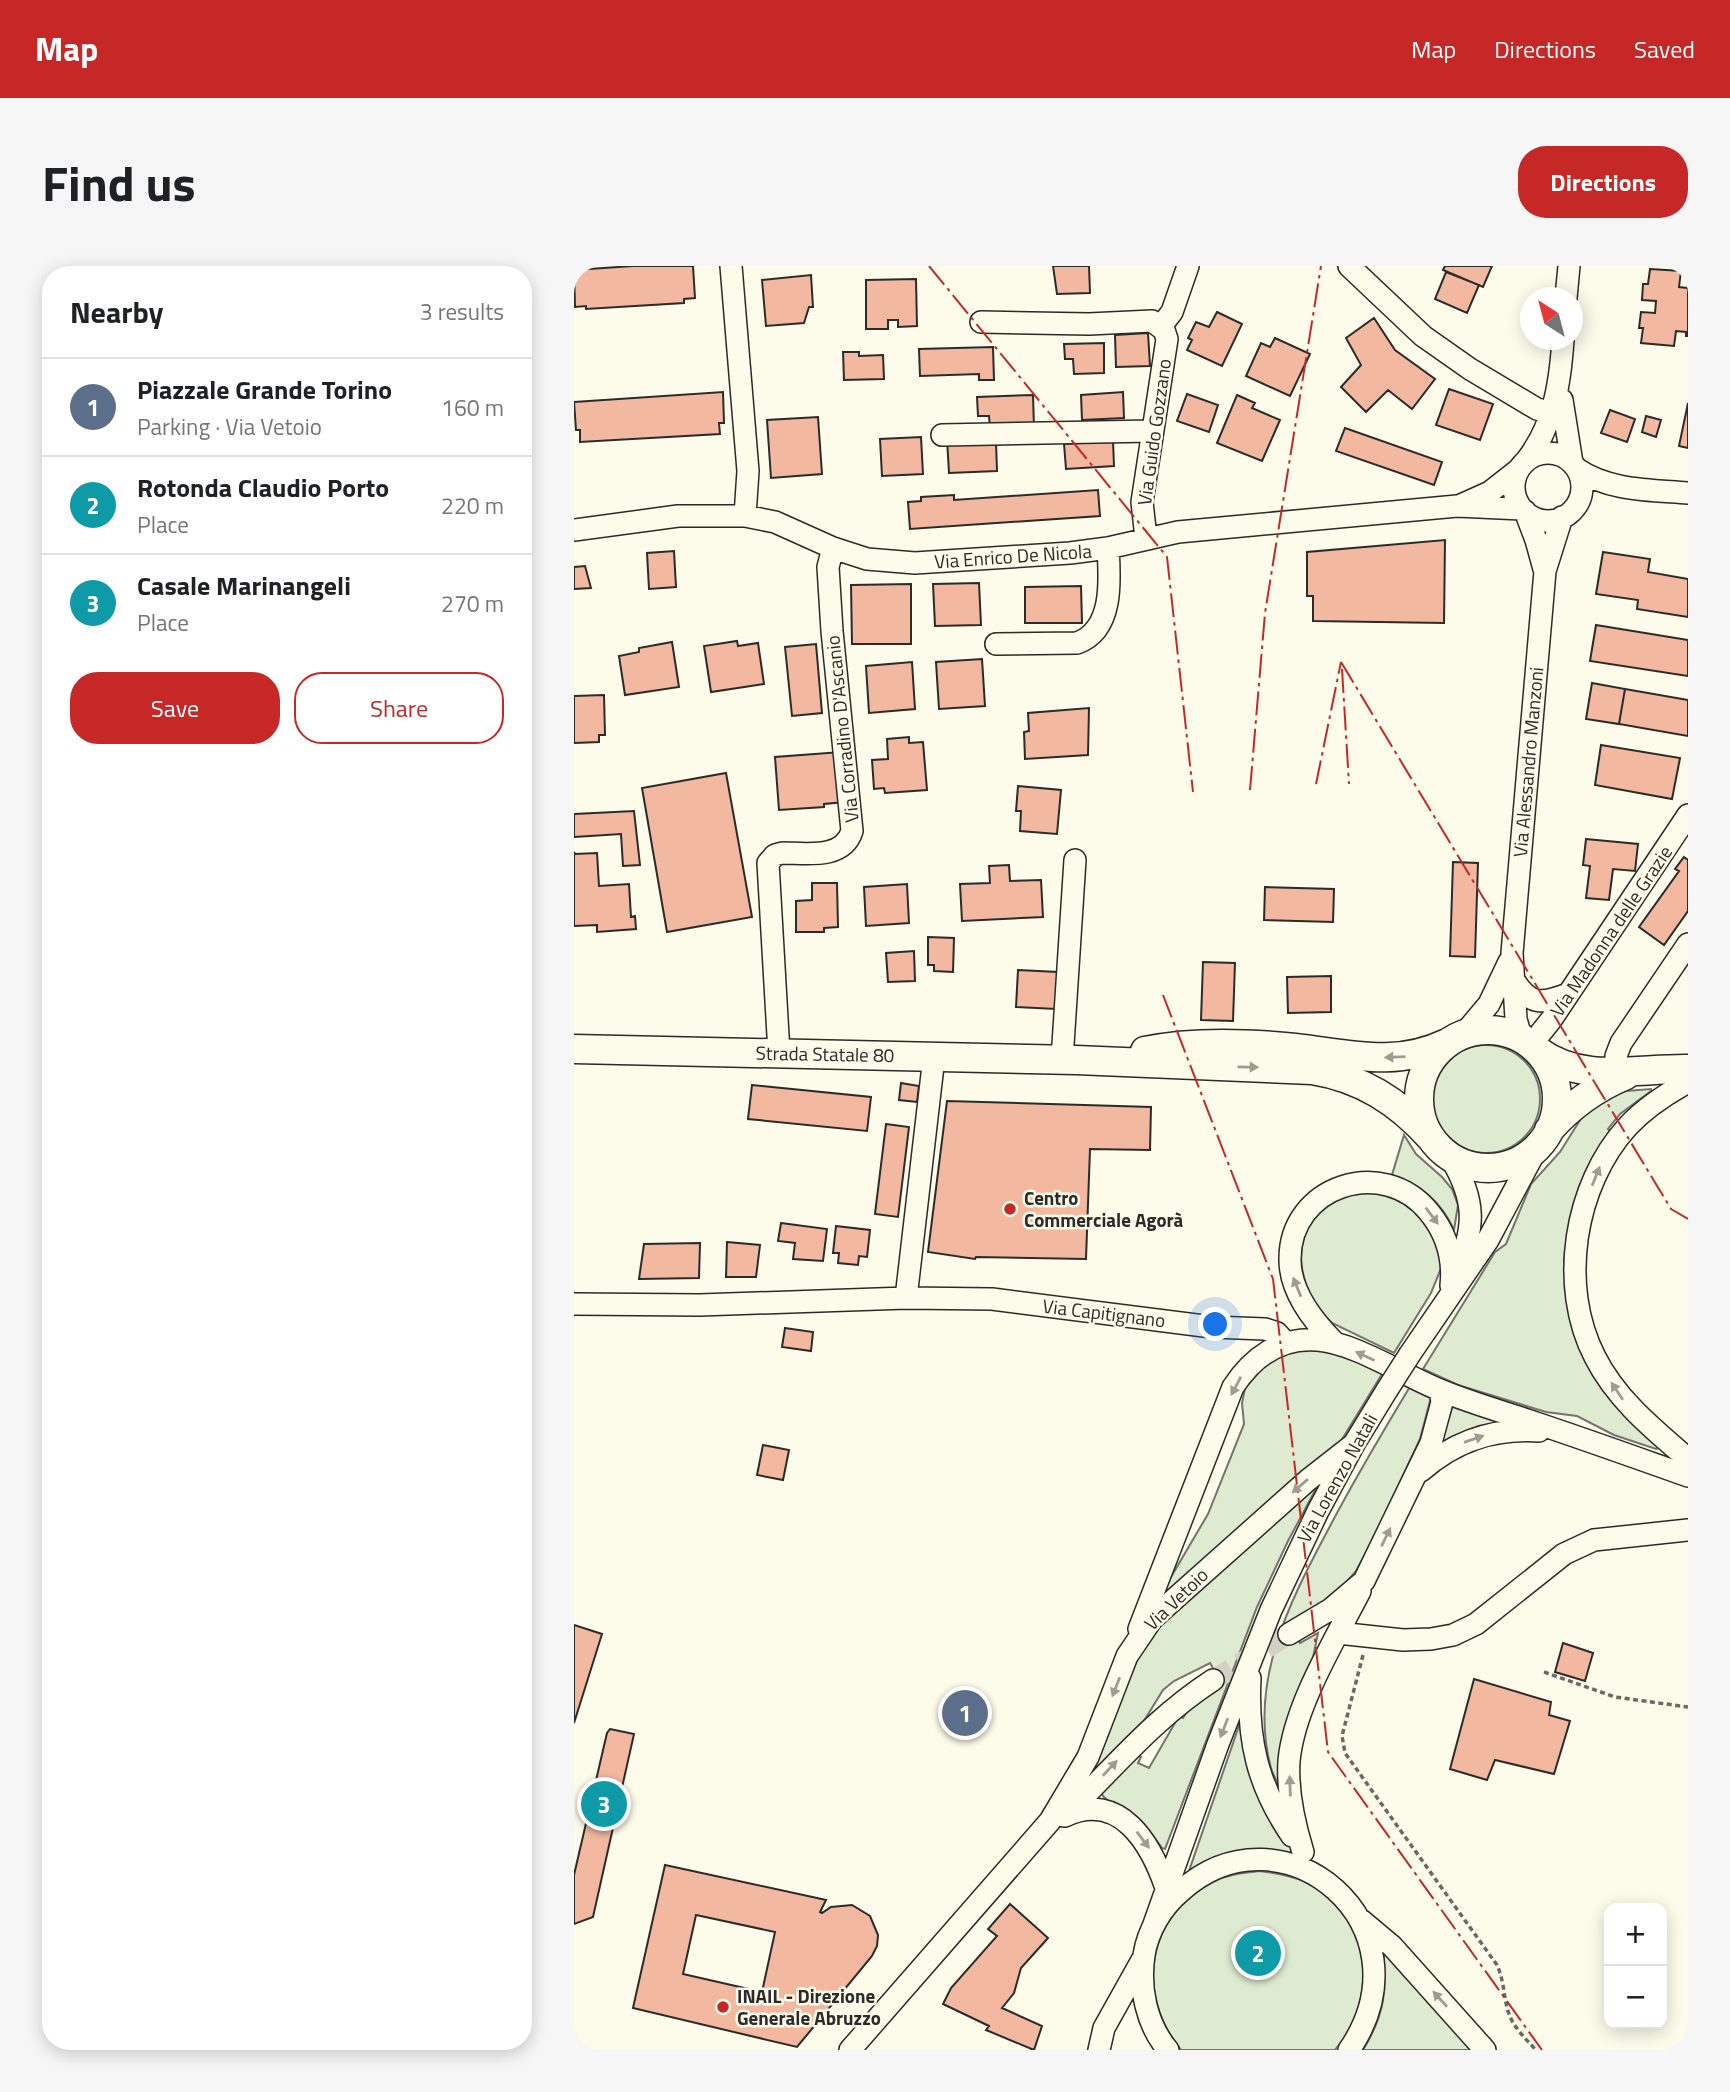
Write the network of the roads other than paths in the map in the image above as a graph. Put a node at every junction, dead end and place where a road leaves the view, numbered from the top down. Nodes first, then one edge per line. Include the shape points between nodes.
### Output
1 (731, 266) edge
2 (1188, 266) edge
3 (1349, 266) edge
4 (1569, 266) edge
5 (1567, 287) edge
6 (981, 322) dead end
7 (1161, 326) junction
8 (1562, 350) edge
9 (1558, 413) junction
10 (1152, 431) junction
11 (942, 435) dead end
12 (1522, 466) junction
13 (1574, 466) junction
14 (1625, 488) junction
15 (1688, 493) edge
16 (1457, 506) junction
17 (1524, 510) junction
18 (1568, 513) junction
19 (745, 516) junction
20 (574, 530) edge
21 (1146, 538) junction
22 (833, 548) junction
23 (1108, 548) junction
24 (1545, 571) junction
25 (996, 644) dead end
26 (1688, 815) edge
27 (1075, 860) dead end
28 (1688, 944) edge
29 (1512, 953) junction
30 (1514, 981) junction
31 (1568, 994) junction
32 (1461, 1036) junction
33 (1531, 1045) junction
34 (574, 1049) edge
35 (779, 1053) junction
36 (934, 1057) junction
37 (1069, 1060) junction
38 (1688, 1069) edge
39 (1627, 1071) junction
40 (1688, 1082) edge
41 (1544, 1138) junction
42 (1441, 1148) junction
43 (1448, 1294) junction
44 (906, 1298) junction
45 (574, 1304) edge
46 (1286, 1343) junction
47 (1335, 1343) junction
48 (1440, 1391) junction
49 (1567, 1433) junction
50 (1665, 1439) junction
51 (1354, 1444) junction
52 (1688, 1459) edge
53 (1657, 1465) junction
54 (1417, 1475) junction
55 (1688, 1476) edge
56 (1688, 1530) edge
57 (1364, 1581) junction
58 (1338, 1633) junction
59 (1289, 1634) tunnel mouth
60 (1128, 1657) junction
61 (1250, 1665) junction
62 (1213, 1680) tunnel mouth
63 (1063, 1817) junction
64 (1039, 1837) junction
65 (1303, 1852) junction
66 (1327, 1882) junction
67 (1166, 1888) junction
68 (1359, 1918) junction
69 (1153, 1927) junction
70 (1143, 1958) junction
71 (1114, 2008) junction
72 (850, 2050) edge
73 (1099, 2050) edge
74 (1113, 2050) edge
75 (1168, 2050) edge
76 (1349, 2050) edge
77 (1485, 2050) edge

1 - 19 street via 748,471
2 - 7 street via 1172,312
3 - 9 street via 1423,336 1537,408
4 - 5 street
6 - 7 street via 1152,321
7 - 10 street, Via Guido Gozzano via 1167,340
8 - 9 street
9 - 12 street
9 - 13 street
10 - 11 street
10 - 21 street, Via Guido Gozzano via 1142,508
12 - 13 street via 1535,455 1549,453
12 - 16 street, Via Enrico De Nicola via 1490,492
12 - 17 street via 1514,490
13 - 14 street via 1599,481
13 - 18 street via 1582,486
14 - 15 street
14 - 18 street via 1601,494
16 - 17 street, Via Enrico De Nicola
16 - 21 street, Via Enrico De Nicola
17 - 18 street via 1541,520
17 - 24 street, Via Alessandro Manzoni
18 - 24 street, Via Alessandro Manzoni
19 - 20 street, Via Enrico De Nicola via 678,516
19 - 22 street, Via Enrico De Nicola via 775,522
21 - 23 street, Via Enrico De Nicola
22 - 23 street, Via Enrico De Nicola via 867,559 903,563
22 - 35 street, Via Corradino D'Ascanio via 828,567 832,631 852,831 837,850 782,853 768,863
23 - 25 street via 1110,586 1097,628 1087,639
24 - 29 street, Via Alessandro Manzoni
26 - 31 street, Via Madonna delle Grazie
27 - 37 street
28 - 39 street via 1617,1051
29 - 30 street, Via Alessandro Manzoni
29 - 32 street, Via Alessandro Manzoni via 1495,995
30 - 31 street via 1531,1000 1549,1001
30 - 33 street, Via Alessandro Manzoni via 1517,1025
31 - 33 street, Via Madonna delle Grazie
32 - 33 main road via 1500,1031
32 -> 37 main road, Strada Statale 80 via 1399,1058 1226,1045
32 - 42 main road via 1444,1046 1422,1079 1424,1127
33 - 39 main road via 1570,1067
33 - 41 main road via 1545,1060 1556,1087 1556,1107
34 - 35 main road, Strada Statale 80
35 - 36 main road, Strada Statale 80
36 - 37 main road, Strada Statale 80
36 - 44 street
37 -> 42 main road, Strada Statale 80 via 1335,1074 1385,1096
38 - 39 main road
39 - 41 main road via 1573,1106
50 -> 40 street via 1623,1400 1595,1358 1581,1319 1575,1281 1577,1238 1595,1177 1610,1149 1636,1118
41 - 42 main road via 1517,1162 1495,1168 1471,1166
41 - 43 street, Via Lorenzo Natali via 1488,1240
42 - 43 street, Via Lorenzo Natali via 1464,1182 1471,1203 1465,1250
47 -> 43 street via 1311,1316 1293,1280 1290,1262 1291,1244 1306,1213 1336,1188 1360,1182 1386,1184 1416,1198 1445,1236 1452,1267
43 - 51 street, Via Lorenzo Natali, bridge
44 - 45 street, Via Capitignano
44 - 46 street, Via Capitignano via 992,1299 1265,1329 1277,1332
46 - 47 street via 1315,1339
46 -> 60 street via 1254,1361 1233,1387
48 -> 47 street
48 - 49 street
48 - 54 street via 1442,1402 1431,1443
49 - 53 street
54 -> 49 street via 1439,1455 1489,1434 1515,1430
50 - 52 street
50 - 53 street via 1671,1458
51 -> 60 street, Via Vetoio via 1176,1596 1152,1619
51 - 61 street, Via Lorenzo Natali via 1291,1563
53 - 55 street
57 -> 54 street
56 - 58 street via 1594,1540 1563,1555 1476,1624 1453,1635 1403,1640
57 - 58 street
57 - 59 street via 1331,1609
65 -> 58 street via 1291,1804 1289,1761 1311,1687
60 -> 64 street, Via Vetoio via 1084,1765
61 - 65 street, Via Lorenzo Natali via 1249,1727 1257,1765 1273,1806
61 -> 67 street, Via Lorenzo Natali
63 -> 62 street via 1146,1731
63 - 64 street, Via Vetoio
63 -> 67 street, Via Vetoio via 1092,1809 1122,1818 1148,1845
64 - 72 street, Via Vetoio
65 - 66 street, Via Lorenzo Natali
66 - 68 street
66 - 69 street via 1294,1866 1238,1862 1188,1884
67 - 69 street, Via Lorenzo Natali
68 - 76 street via 1373,1956 1374,1986 1368,2016
77 -> 68 street via 1392,1945
69 - 70 street, Via Lorenzo Natali
70 - 71 street
70 - 75 street via 1144,2003
71 - 73 street
71 - 74 street

